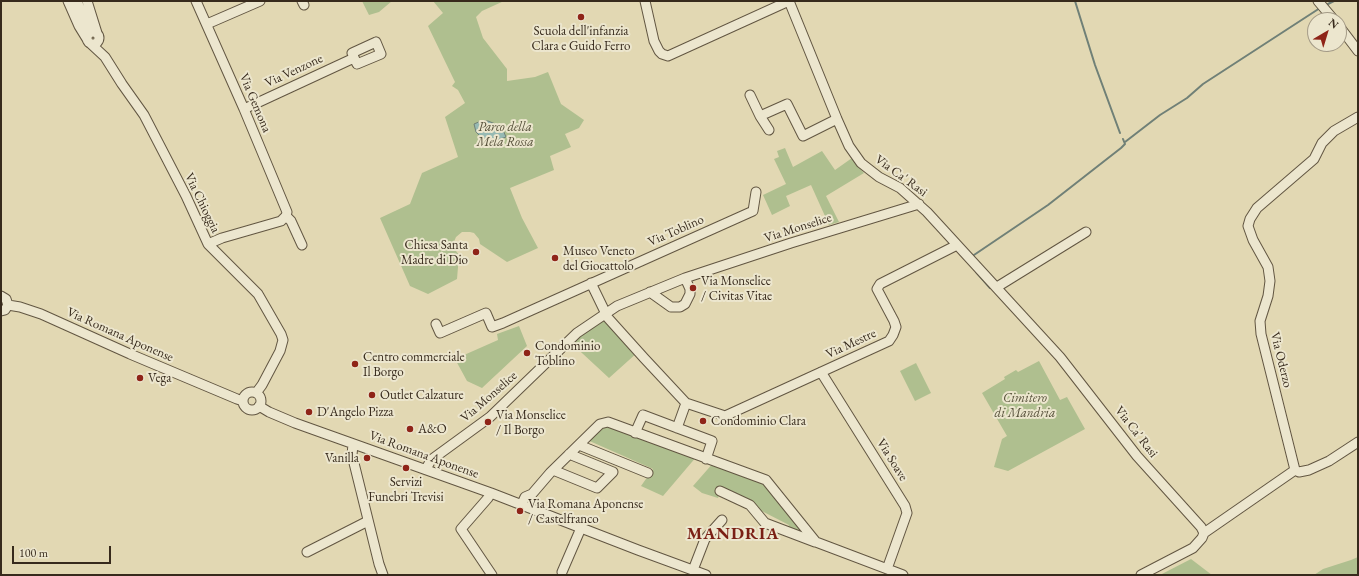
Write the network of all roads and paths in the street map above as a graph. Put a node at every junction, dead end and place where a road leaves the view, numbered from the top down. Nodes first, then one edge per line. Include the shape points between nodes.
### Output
1 (68, 1) edge
2 (77, 1) edge
3 (87, 1) edge
4 (196, 1) edge
5 (260, 1) edge
6 (645, 1) edge
7 (789, 1) edge
8 (1318, 1) edge
9 (1327, 12) edge
10 (207, 24) junction
11 (93, 37) junction
12 (1347, 37) edge
13 (1358, 51) edge
14 (354, 58) junction
15 (750, 94) dead end
16 (244, 109) junction
17 (760, 116) junction
18 (1358, 117) edge
19 (837, 119) junction
20 (769, 130) dead end
21 (756, 192) dead end
22 (919, 204) junction
23 (286, 216) junction
24 (1086, 232) dead end
25 (208, 244) junction
26 (302, 245) dead end
27 (957, 245) junction
28 (685, 278) junction
29 (591, 283) junction
30 (997, 287) junction
31 (650, 292) junction
32 (1, 296) edge
33 (4, 308) edge
34 (606, 313) junction
35 (436, 324) dead end
36 (821, 372) junction
37 (256, 393) junction
38 (243, 401) junction
39 (686, 403) junction
40 (259, 406) junction
41 (677, 428) junction
42 (635, 433) junction
43 (1358, 442) edge
44 (353, 444) junction
45 (579, 445) junction
46 (569, 454) junction
47 (706, 459) junction
48 (622, 462) junction
49 (426, 469) junction
50 (553, 470) junction
51 (1295, 470) junction
52 (614, 472) junction
53 (648, 473) dead end
54 (720, 492) dead end
55 (491, 493) junction
56 (526, 507) junction
57 (722, 520) dead end
58 (368, 521) junction
59 (581, 528) junction
60 (1204, 533) junction
61 (816, 542) junction
62 (308, 552) dead end
63 (887, 569) junction
64 (693, 570) junction
65 (562, 572) dead end
66 (383, 575) edge
67 (492, 575) edge
68 (706, 575) edge
69 (903, 575) edge
70 (1141, 575) edge

1 - 11 street, Via Chioggia via 79,26
2 - 11 street, Via Chioggia
3 - 11 street, Via Chioggia
4 - 10 street, Via Gemona
5 - 10 street
6 - 7 street via 658,51 668,56
7 - 19 street, Via Ca' Rasi
8 - 9 street
10 - 16 street, Via Gemona
11 - 25 street, Via Chioggia via 144,115
12 - 13 street
14 - 14 street, Via Venzone via 352,53 376,42 381,54 357,64
14 - 16 street, Via Venzone
15 - 17 street
16 - 23 street, Via Gemona via 285,206
17 - 19 street via 787,104 803,136
17 - 20 street
18 - 51 street, Via Oderzo via 1334,131 1322,143 1314,159 1256,208 1248,226 1268,267 1270,281 1260,321 1261,334
19 - 22 street, Via Ca' Rasi via 849,146 861,163 879,177 900,188
21 - 29 street, Via Toblino via 753,211
22 - 27 street, Via Ca' Rasi
22 - 28 street, Via Monselice
23 - 25 street via 281,221
23 - 26 street, Via Gemona
24 - 30 street
25 - 37 street, Via Chioggia via 258,294 283,340 271,370
27 - 30 street, Via Ca' Rasi
27 - 36 street, Via Mestre via 880,284 877,289 896,327 889,341
28 - 31 street, Via Monselice
28 - 31 street via 690,294 685,304 680,307 671,307
29 - 34 street
29 - 35 street, Via Toblino via 492,327 486,313 440,332
30 - 60 street, Via Ca' Rasi via 1064,362 1137,456
31 - 34 street, Via Monselice
32 - 33 street, Via Romana Aponense via 6,299
33 - 38 street, Via Romana Aponense via 20,307 41,314
34 - 39 street, Via Mestre
34 - 49 street, Via Monselice via 577,333 490,417 431,460
36 - 39 street, Via Mestre via 725,416
36 - 63 street, Via Soave via 905,506 907,513
37 - 38 street via 248,393
37 - 40 street via 261,400
38 - 40 street, Via Romana Aponense via 249,409 256,409
39 - 41 street
40 - 44 street, Via Romana Aponense via 295,423
41 - 42 street via 643,415
41 - 47 street via 712,441
42 - 45 street via 608,422 600,424
42 - 47 street
43 - 51 street via 1329,461 1309,470
44 - 49 street, Via Romana Aponense
44 - 58 street via 352,455
45 - 46 street
45 - 48 street
46 - 50 street
46 - 52 street
47 - 61 street via 766,480
48 - 52 street
48 - 53 street
49 - 55 street, Via Romana Aponense
50 - 52 street via 597,488
50 - 56 street via 532,494 534,500
51 - 60 street
54 - 61 street via 750,505 765,523
55 - 56 street, Via Romana Aponense
55 - 67 street via 461,529
56 - 59 street, Via Romana Aponense
57 - 64 street via 705,539
58 - 62 street
58 - 66 street
59 - 64 street, Via Romana Aponense
59 - 65 street
60 - 70 street via 1193,548
61 - 63 street
63 - 69 street
64 - 68 street, Via Romana Aponense

